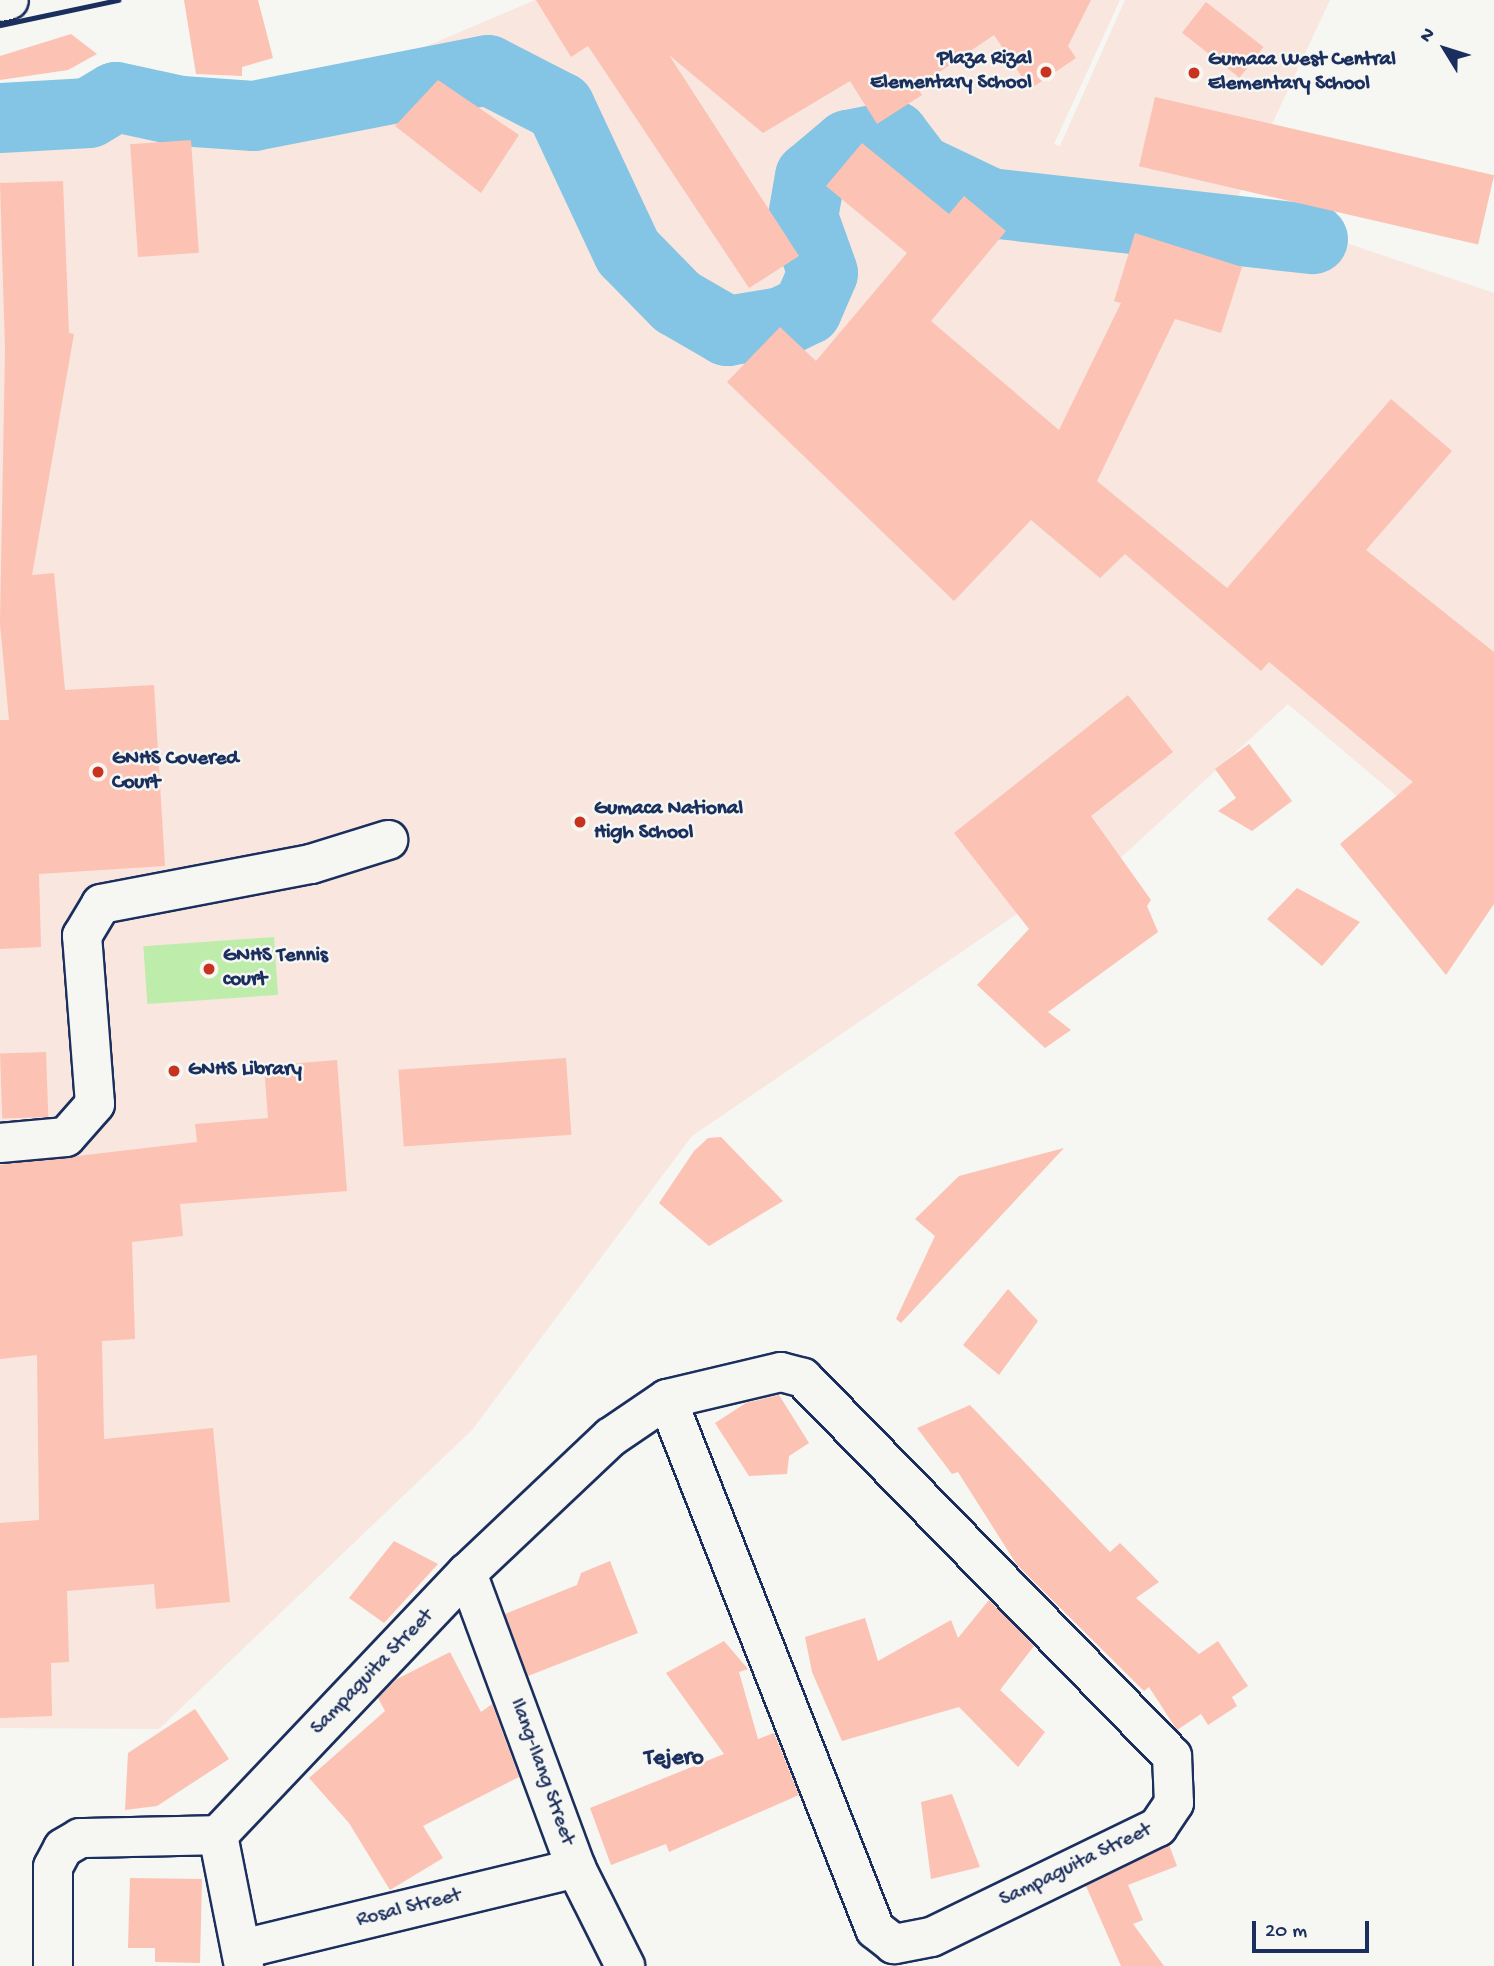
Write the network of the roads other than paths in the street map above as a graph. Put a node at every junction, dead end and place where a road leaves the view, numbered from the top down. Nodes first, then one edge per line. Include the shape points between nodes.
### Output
1 (9, 0) edge
2 (0, 2) edge
3 (388, 840) dead end
4 (0, 1143) edge
5 (667, 1399) junction
6 (467, 1573) junction
7 (218, 1835) junction
8 (576, 1868) junction
9 (243, 1958) edge
10 (53, 1966) edge
11 (625, 1966) edge

1 - 2 street
3 - 4 street via 311,864 101,904 82,936 95,1104 66,1137
5 - 5 street, Sampaguita Street via 874,1929 894,1944 931,1937 1158,1827 1174,1803 1172,1756 803,1378 781,1372
5 - 6 street, Sampaguita Street via 611,1437
6 - 7 street, Sampaguita Street
6 - 8 street, Ilang-Ilang Street
7 - 9 street
7 - 10 street via 80,1838 62,1848 53,1867
8 - 9 street, Rosal Street
8 - 11 street, Ilang-Ilang Street

